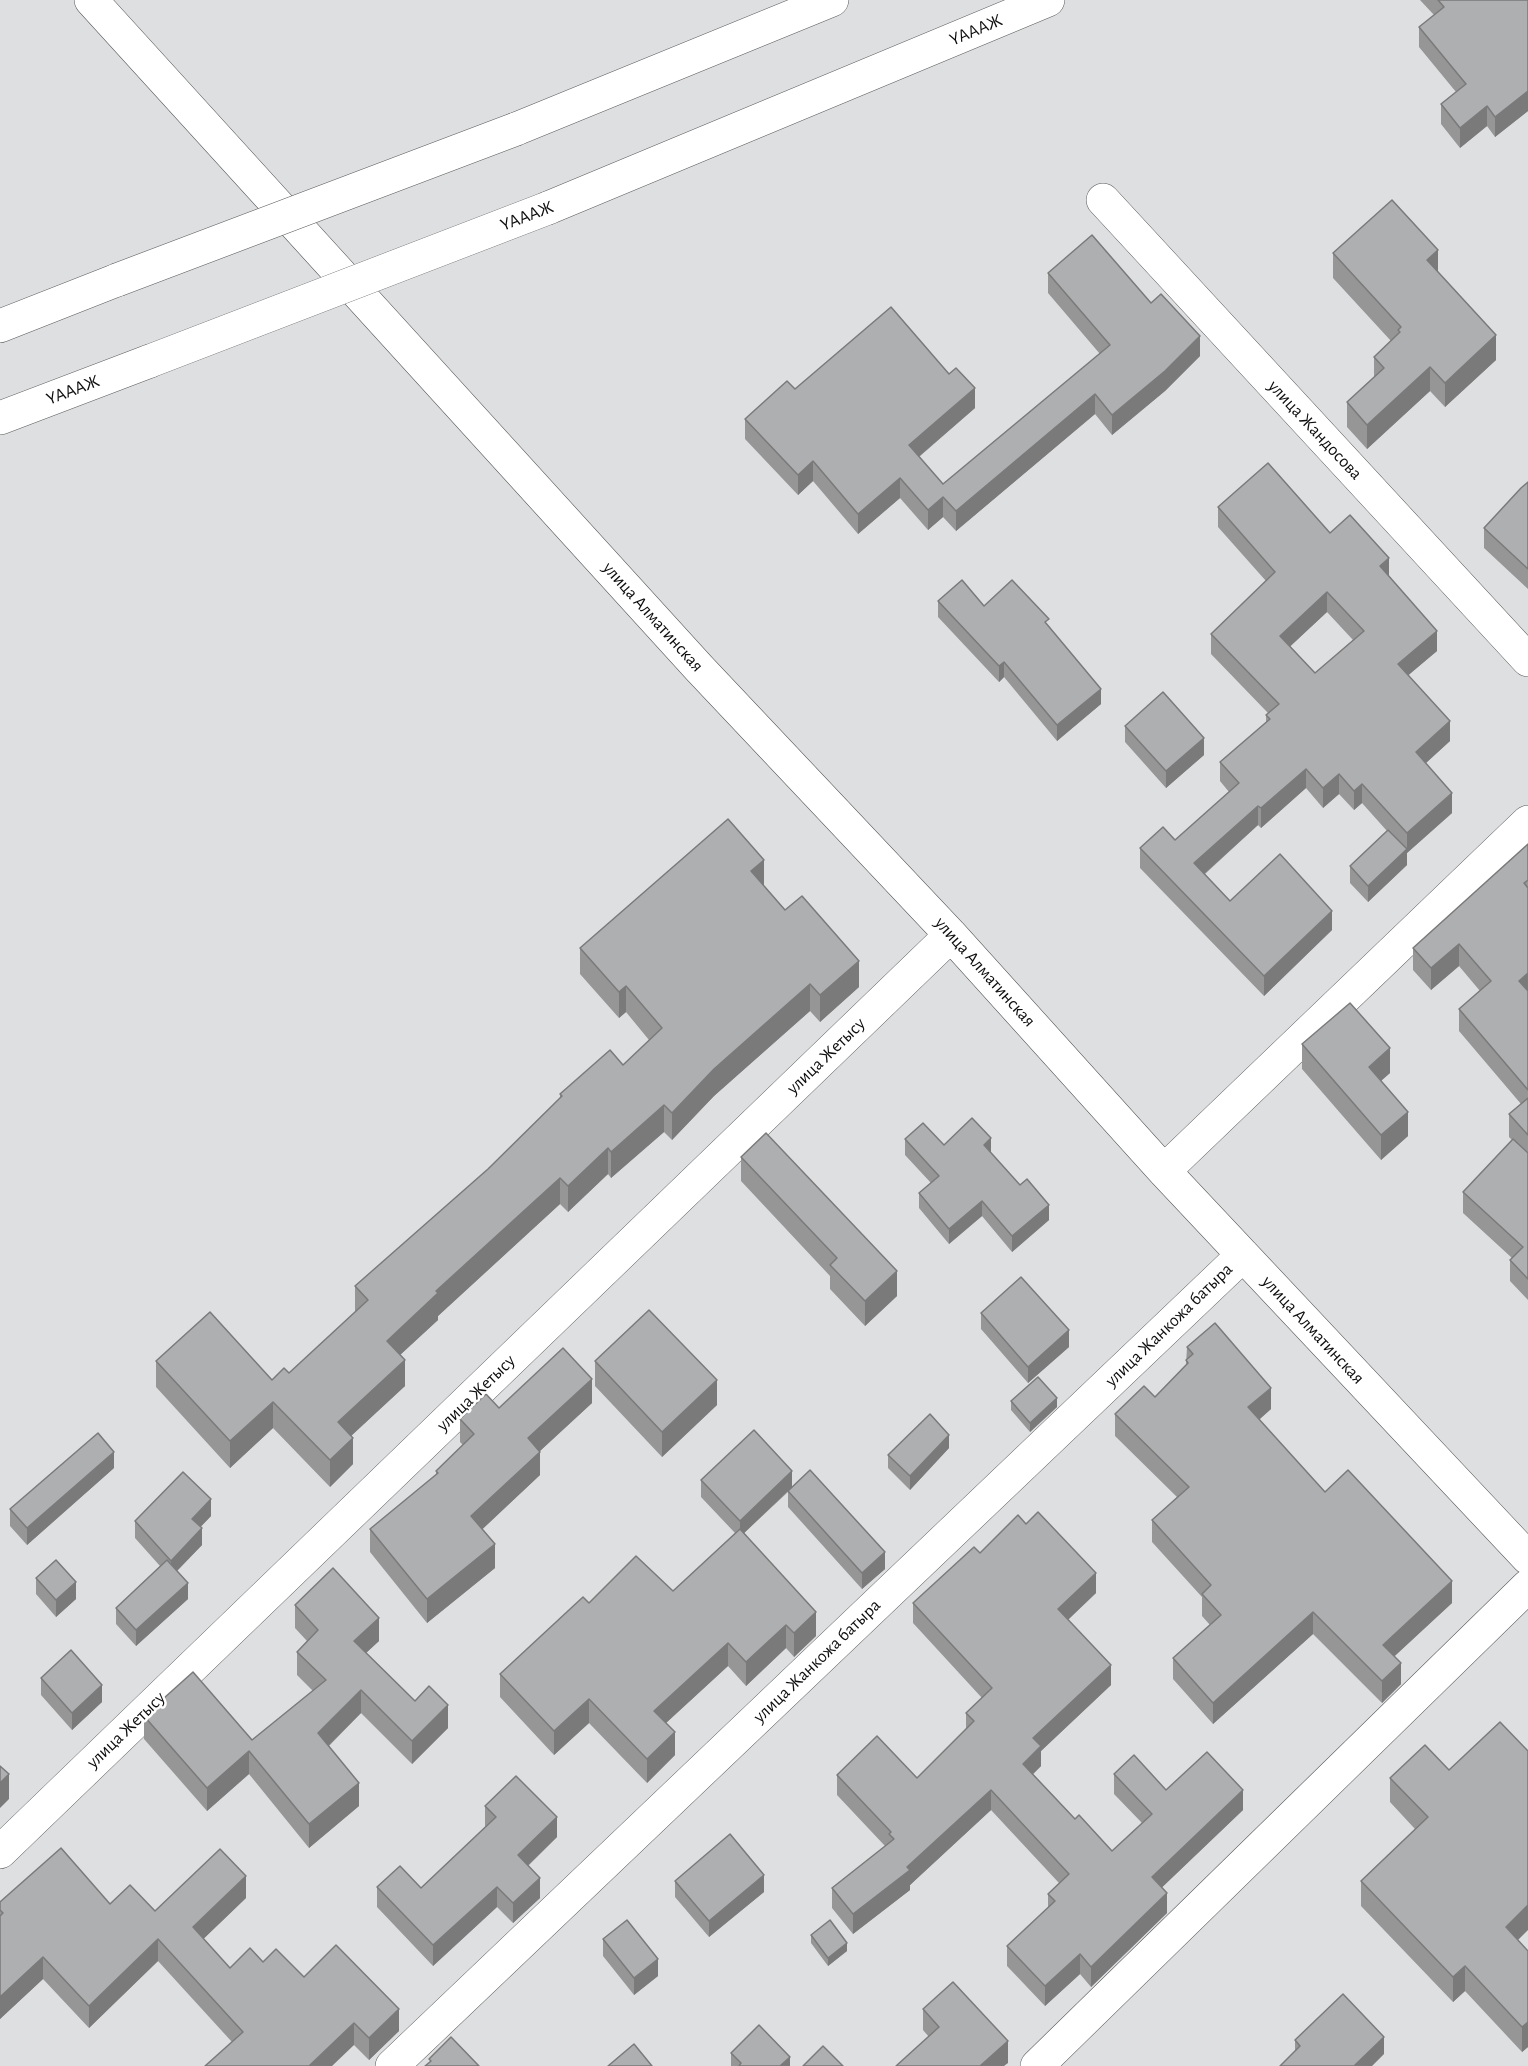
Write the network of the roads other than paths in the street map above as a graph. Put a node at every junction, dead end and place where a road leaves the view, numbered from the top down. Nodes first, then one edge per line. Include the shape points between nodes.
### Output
1 (91, 0) edge
2 (832, 0) edge
3 (1048, 0) edge
4 (1103, 200) dead end
5 (0, 326) edge
6 (0, 418) edge
7 (1528, 660) edge
8 (1528, 822) edge
9 (951, 934) junction
10 (1164, 1171) junction
11 (1243, 1255) junction
12 (1528, 1558) edge
13 (1528, 1586) edge
14 (0, 1852) edge
15 (392, 2066) edge
16 (1037, 2066) edge

1 - 9 main road, улица Алматинская via 699,668
2 - 5 main road, bridge via 516,129
3 - 6 main road, ҮАААЖ, bridge via 548,208
4 - 7 main road, улица Жандосова
8 - 10 main road
9 - 10 main road, улица Алматинская
9 - 14 main road, улица Жетысу
10 - 11 main road, улица Алматинская
11 - 12 main road, улица Алматинская
11 - 15 main road, улица Жанкожа батыра
13 - 16 main road

